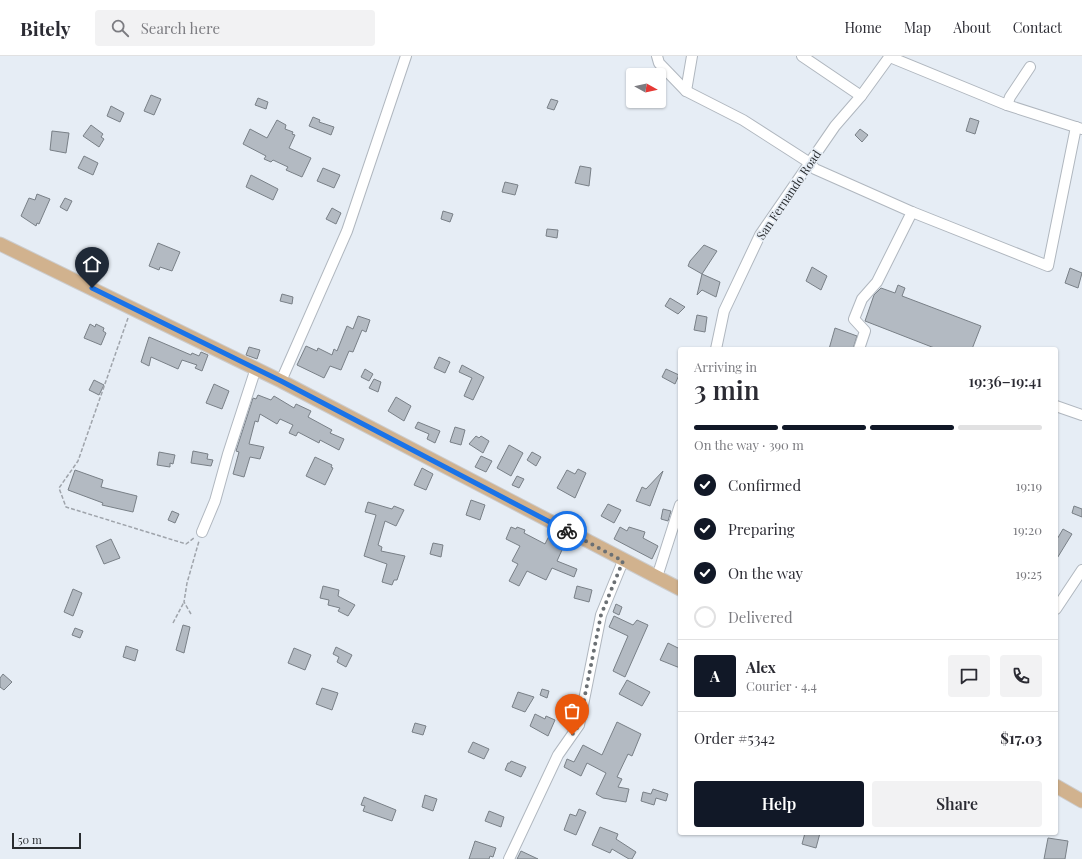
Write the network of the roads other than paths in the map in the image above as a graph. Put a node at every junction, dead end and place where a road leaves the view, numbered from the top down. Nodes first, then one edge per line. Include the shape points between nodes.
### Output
1 (406, 56) edge
2 (657, 56) edge
3 (692, 56) edge
4 (802, 56) edge
5 (890, 57) edge
6 (1030, 68) dead end
7 (686, 91) junction
8 (861, 96) junction
9 (1007, 105) junction
10 (1079, 128) edge
11 (810, 162) junction
12 (912, 212) junction
13 (0, 244) edge
14 (716, 347) edge
15 (860, 347) edge
16 (256, 368) junction
17 (281, 381) junction
18 (1058, 407) edge
19 (1082, 415) edge
20 (678, 512) edge
21 (202, 532) road end
22 (623, 561) junction
23 (1082, 570) edge
24 (658, 577) junction
25 (678, 588) edge
26 (1058, 606) edge
27 (1058, 787) edge
28 (1082, 801) edge
29 (509, 859) edge

1 - 17 street via 347,232
2 - 7 street via 660,63
3 - 7 street
4 - 8 street
5 - 8 street, San Fernando Road
5 - 9 street
6 - 9 street
7 - 11 street via 743,120
8 - 11 street, San Fernando Road via 835,126
9 - 10 street
10 - 12 street via 1048,266
11 - 12 street via 815,169
11 - 14 street, San Fernando Road via 760,235 724,311
12 - 15 street via 877,282 859,306 854,319 864,331
13 - 16 main road
16 - 17 main road
16 - 21 street via 215,501
17 - 22 main road
18 - 19 street
20 - 24 street
22 - 24 main road
22 - 29 street via 601,615 579,725 558,755
23 - 26 street
24 - 25 main road
27 - 28 main road

